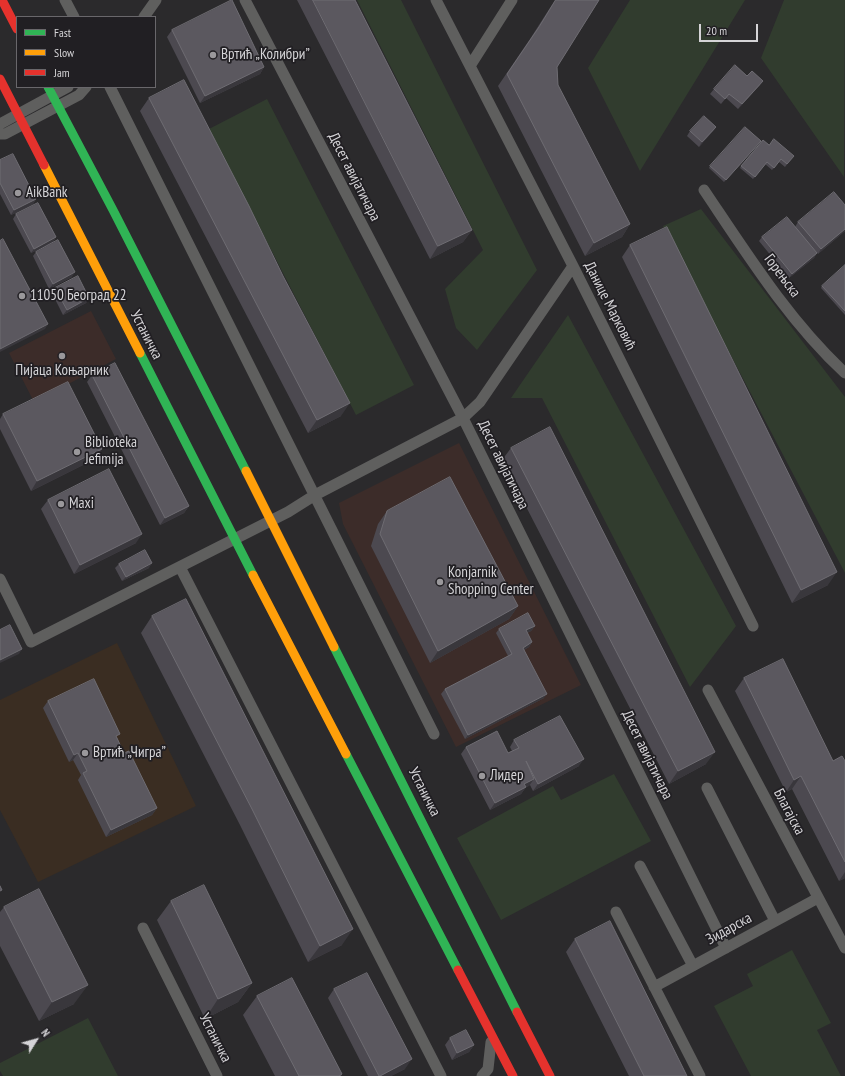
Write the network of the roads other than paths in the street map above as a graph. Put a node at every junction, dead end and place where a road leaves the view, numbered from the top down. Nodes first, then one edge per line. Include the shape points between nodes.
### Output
1 (2, 0) edge
2 (65, 0) edge
3 (156, 0) edge
4 (246, 0) edge
5 (436, 0) edge
6 (512, 0) edge
7 (73, 16) edge
8 (145, 16) edge
9 (16, 27) edge
10 (470, 66) junction
11 (0, 79) edge
12 (64, 88) edge
13 (85, 88) edge
14 (111, 88) edge
15 (50, 91) edge
16 (58, 106) junction
17 (18, 114) junction
18 (0, 124) edge
19 (23, 124) junction
20 (0, 134) edge
21 (704, 190) dead end
22 (573, 266) junction
23 (845, 373) edge
24 (463, 418) junction
25 (315, 495) junction
26 (271, 521) junction
27 (235, 539) junction
28 (180, 567) junction
29 (0, 579) edge
30 (753, 626) dead end
31 (708, 690) dead end
32 (434, 734) dead end
33 (707, 788) dead end
34 (640, 866) dead end
35 (818, 898) junction
36 (616, 912) dead end
37 (775, 921) junction
38 (143, 928) dead end
39 (726, 948) junction
40 (845, 948) edge
41 (693, 966) junction
42 (654, 987) junction
43 (491, 1034) junction
44 (217, 1076) edge
45 (441, 1076) edge
46 (482, 1076) edge
47 (514, 1076) edge
48 (550, 1076) edge
49 (700, 1076) edge

1 - 9 main road
2 - 7 lane
3 - 8 lane
4 - 24 lane, Десет авијатичара
5 - 10 lane, Данице Марковић
6 - 10 lane
10 - 22 lane, Данице Марковић
11 - 17 main road, Устаничка
12 - 15 lane
13 - 16 lane via 79,95
14 - 25 lane
15 - 16 main road, Устаничка
15 - 17 lane
16 - 19 lane
16 - 26 main road, Устаничка
17 - 18 lane
17 - 19 main road, Устаничка
19 - 20 lane
19 - 27 main road, Устаничка
21 - 23 lane, Горењска via 776,294 820,348
22 - 24 lane via 480,402
22 - 30 lane, Данице Марковић
24 - 25 lane
24 - 39 lane, Десет авијатичара
25 - 26 lane
25 - 32 lane
26 - 27 lane
26 - 48 main road, Устаничка via 477,940
27 - 28 lane
27 - 43 main road, Устаничка via 452,952
28 - 29 lane via 31,642
28 - 45 lane
31 - 35 lane, Благајска
33 - 37 lane
34 - 41 lane
35 - 37 lane, Зидарска
35 - 40 lane, Благајска
36 - 42 lane
37 - 39 lane, Зидарска
38 - 44 lane, Устаничка
39 - 41 lane, Зидарска
41 - 42 lane, Зидарска
42 - 49 lane
43 - 46 lane via 488,1069
43 - 47 main road, Устаничка

